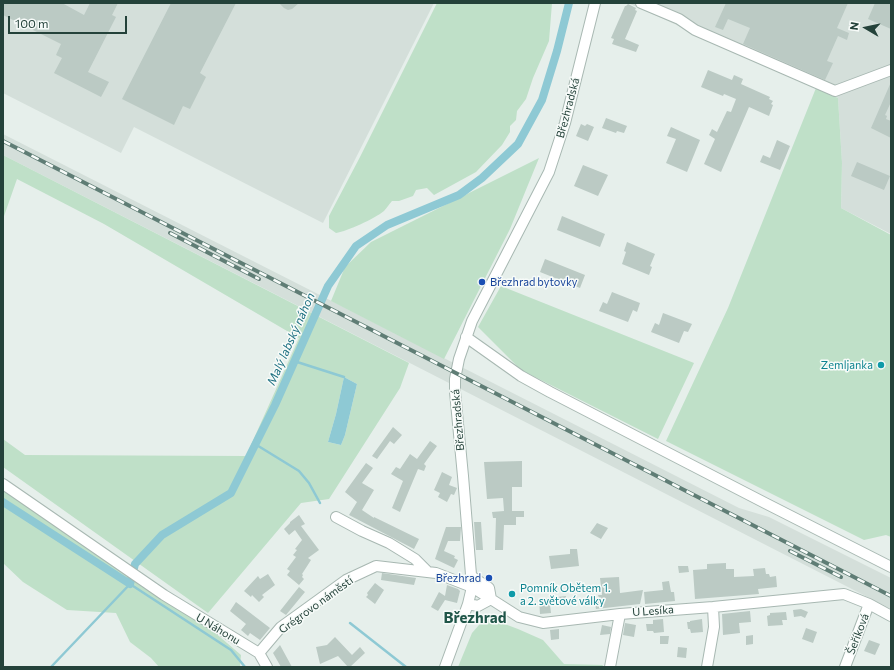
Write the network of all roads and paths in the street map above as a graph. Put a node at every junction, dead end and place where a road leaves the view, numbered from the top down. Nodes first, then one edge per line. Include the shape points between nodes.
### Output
1 (595, 3) edge
2 (642, 3) edge
3 (891, 70) edge
4 (466, 337) junction
5 (3, 484) edge
6 (336, 517) dead end
7 (891, 567) edge
8 (428, 572) junction
9 (471, 576) junction
10 (472, 587) junction
11 (844, 594) joint
12 (491, 599) junction
13 (468, 604) junction
14 (869, 604) junction
15 (713, 607) junction
16 (620, 614) junction
17 (891, 616) edge
18 (259, 653) junction
19 (267, 667) edge
20 (444, 667) edge
21 (610, 667) edge
22 (707, 667) edge
23 (845, 667) edge

1 - 4 street, Březhradská via 565,123 549,172
2 - 3 street via 679,19 695,30 835,91
4 - 7 street via 521,376 550,392
4 - 9 street, Březhradská via 456,373 455,392
5 - 18 street, U Náhonu via 164,595
6 - 8 street, Grégrovo náměstí via 389,543 415,559
8 - 10 street, Grégrovo náměstí
8 - 18 street, Grégrovo náměstí via 376,566 346,580 281,627
9 - 10 street, Březhradská
9 - 12 street via 489,588
10 - 12 street, U Lesíka
10 - 13 street, Březhradská
11 - 14 street, Šeříková
11 - 15 street, U Lesíka
12 - 13 street via 478,606
12 - 16 street, U Lesíka via 520,617 543,623
13 - 20 street, Březhradská
14 - 17 street
14 - 23 street, Šeříková
15 - 16 street, U Lesíka
15 - 22 street via 714,628
16 - 21 street
18 - 19 street, U Náhonu

